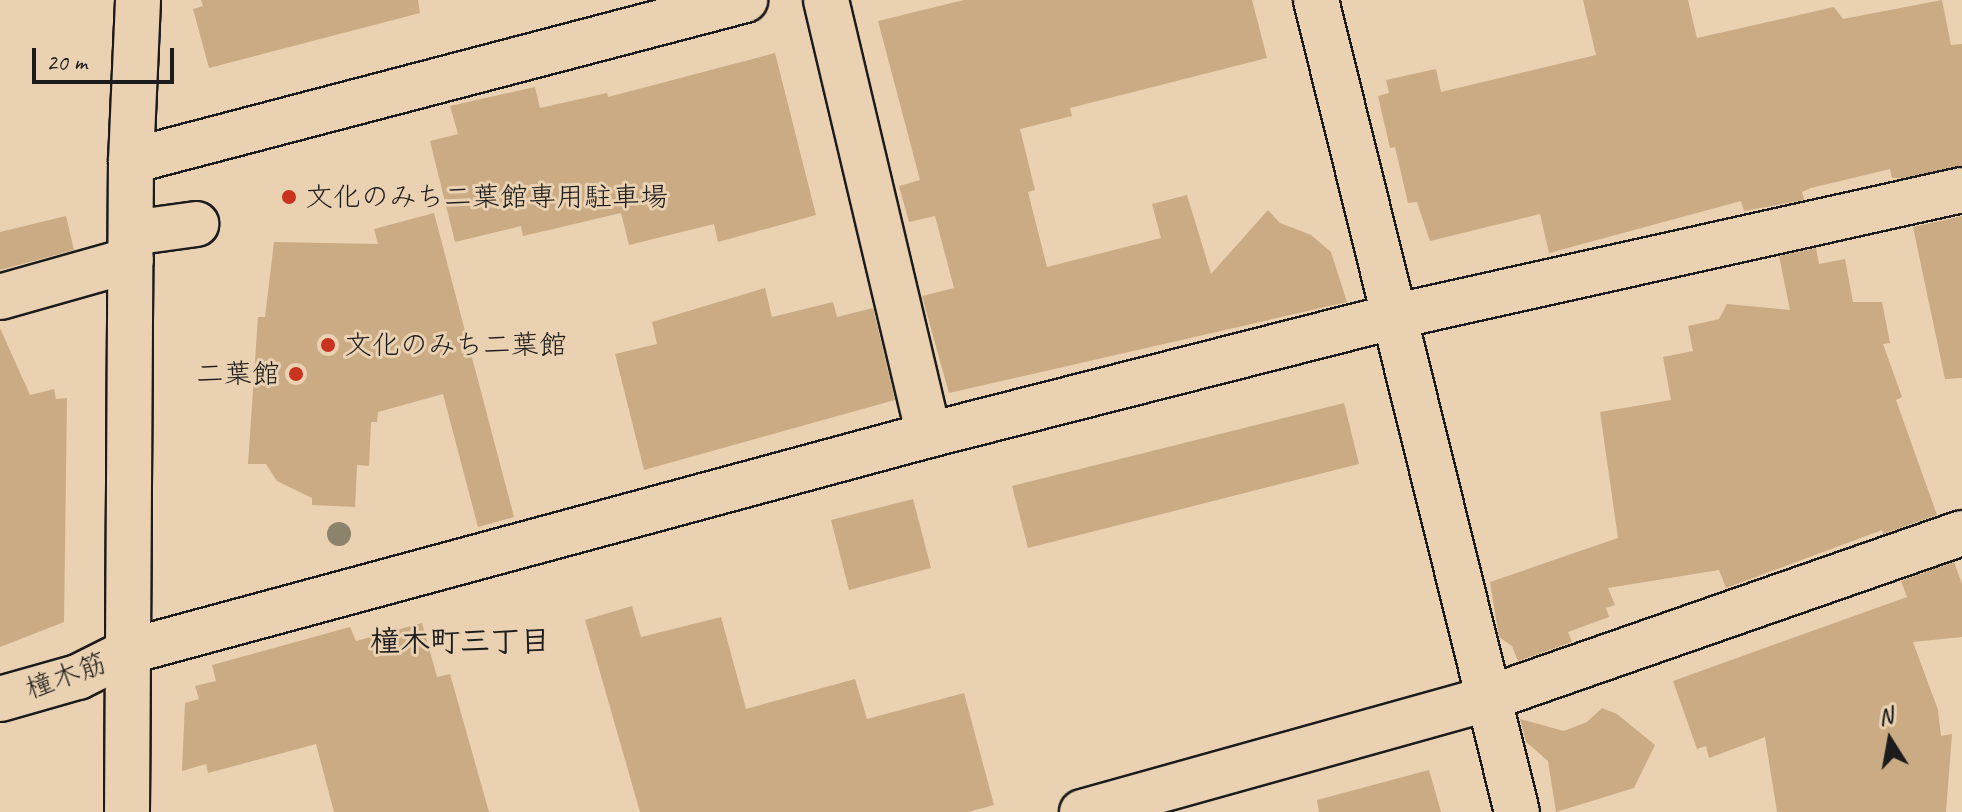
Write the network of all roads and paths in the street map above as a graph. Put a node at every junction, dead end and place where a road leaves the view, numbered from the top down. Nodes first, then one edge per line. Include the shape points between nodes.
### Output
1 (138, 0) edge
2 (745, 0) edge
3 (826, 0) edge
4 (1316, 0) edge
5 (131, 161) junction
6 (1962, 190) edge
7 (196, 224) dead end
8 (131, 246) junction
9 (0, 297) edge
10 (1392, 317) junction
11 (929, 435) junction
12 (1962, 533) edge
13 (130, 651) junction
14 (1489, 698) junction
15 (0, 699) edge
16 (127, 812) edge
17 (1082, 812) edge
18 (1517, 812) edge

1 - 5 street
2 - 5 street
3 - 11 street
4 - 10 street
5 - 8 street
6 - 10 street, 橦木筋
7 - 8 street
8 - 9 street
8 - 13 street
10 - 11 street, 橦木筋
10 - 14 street
11 - 13 street, 橦木筋
12 - 14 street
13 - 15 street, 橦木筋 via 78,677
13 - 16 street
14 - 17 street
14 - 18 street

